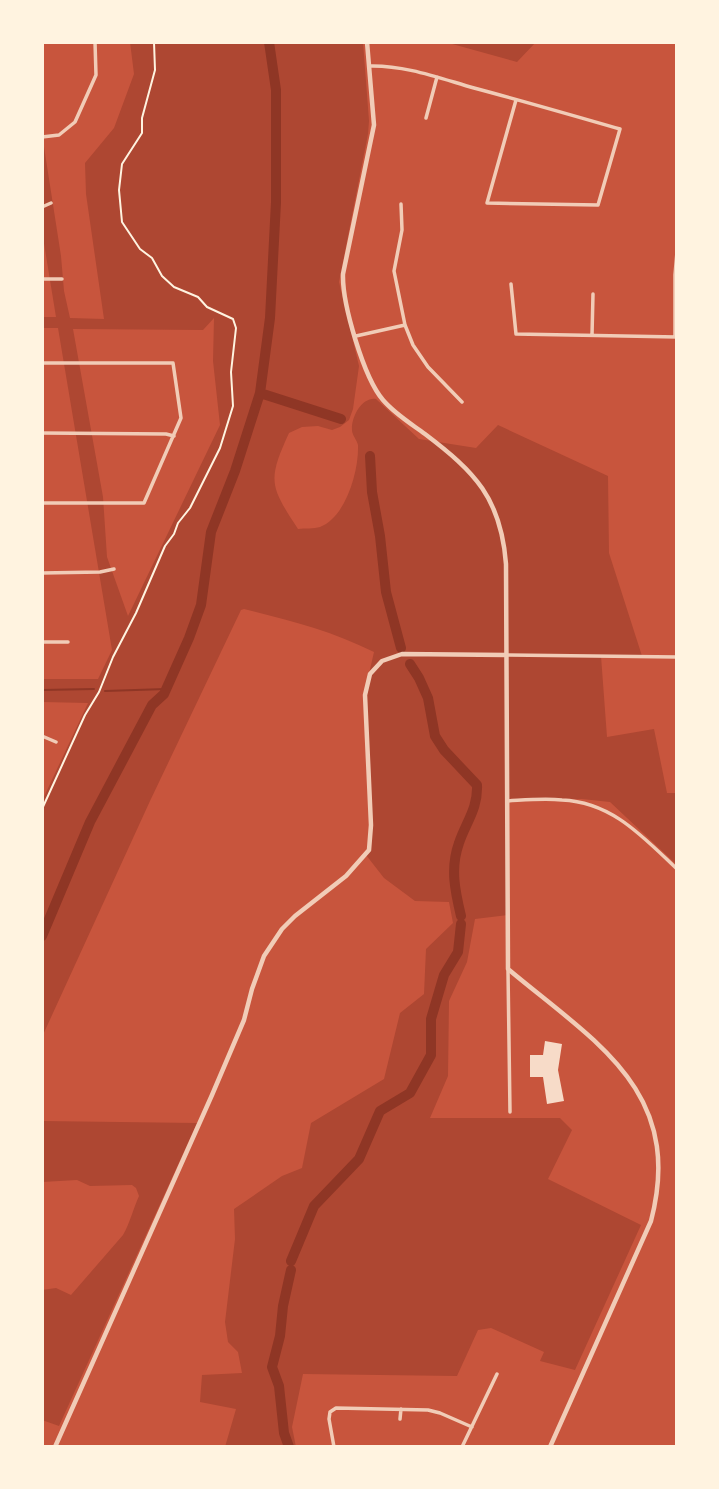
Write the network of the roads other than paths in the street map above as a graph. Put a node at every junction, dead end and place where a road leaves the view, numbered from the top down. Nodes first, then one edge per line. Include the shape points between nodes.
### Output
1 (95, 42) edge
2 (367, 42) edge
3 (369, 66) junction
4 (437, 77) junction
5 (516, 100) junction
6 (426, 118) dead end
7 (42, 137) edge
8 (51, 203) dead end
9 (401, 204) dead end
10 (42, 207) edge
11 (677, 252) edge
12 (42, 279) edge
13 (62, 279) dead end
14 (511, 284) dead end
15 (593, 294) dead end
16 (405, 325) junction
17 (592, 335) junction
18 (356, 336) junction
19 (676, 337) edge
20 (42, 363) edge
21 (462, 402) dead end
22 (42, 433) edge
23 (174, 436) junction
24 (42, 503) edge
25 (114, 569) dead end
26 (42, 573) edge
27 (42, 642) edge
28 (68, 642) dead end
29 (506, 655) junction
30 (677, 657) edge
31 (42, 736) edge
32 (56, 742) dead end
33 (507, 801) junction
34 (677, 869) edge
35 (508, 969) junction
36 (510, 1112) dead end
37 (496, 1374) dead end
38 (401, 1409) junction
39 (400, 1419) dead end
40 (472, 1427) junction
41 (55, 1447) edge
42 (334, 1447) edge
43 (462, 1447) edge
44 (550, 1447) edge

1 - 7 street via 96,75 79,114 65,133
2 - 3 street
3 - 4 street
3 - 18 street via 374,125 343,274
4 - 5 street
4 - 6 street
5 - 5 street via 620,129 598,205 487,203
8 - 10 street
9 - 16 street via 402,230 394,271
11 - 19 street
12 - 13 street
14 - 17 street via 516,334
15 - 17 street
16 - 18 street
16 - 21 street via 428,367
17 - 19 street
18 - 29 street via 384,401 458,459 493,506 505,549
20 - 23 street via 173,363 182,410
22 - 23 street
23 - 24 street via 144,503
25 - 26 street
27 - 28 street
29 - 30 street
29 - 33 street
29 - 41 street via 394,656 370,674 365,695 369,850 346,876 282,929 264,956 217,1085
31 - 32 street
33 - 34 street via 564,800 600,808 633,828
33 - 35 street
35 - 36 street
35 - 44 street via 631,1079 652,1123 659,1165 651,1221
37 - 40 street
38 - 39 street
38 - 40 street via 434,1411
38 - 42 street via 339,1408 330,1412
40 - 43 street

